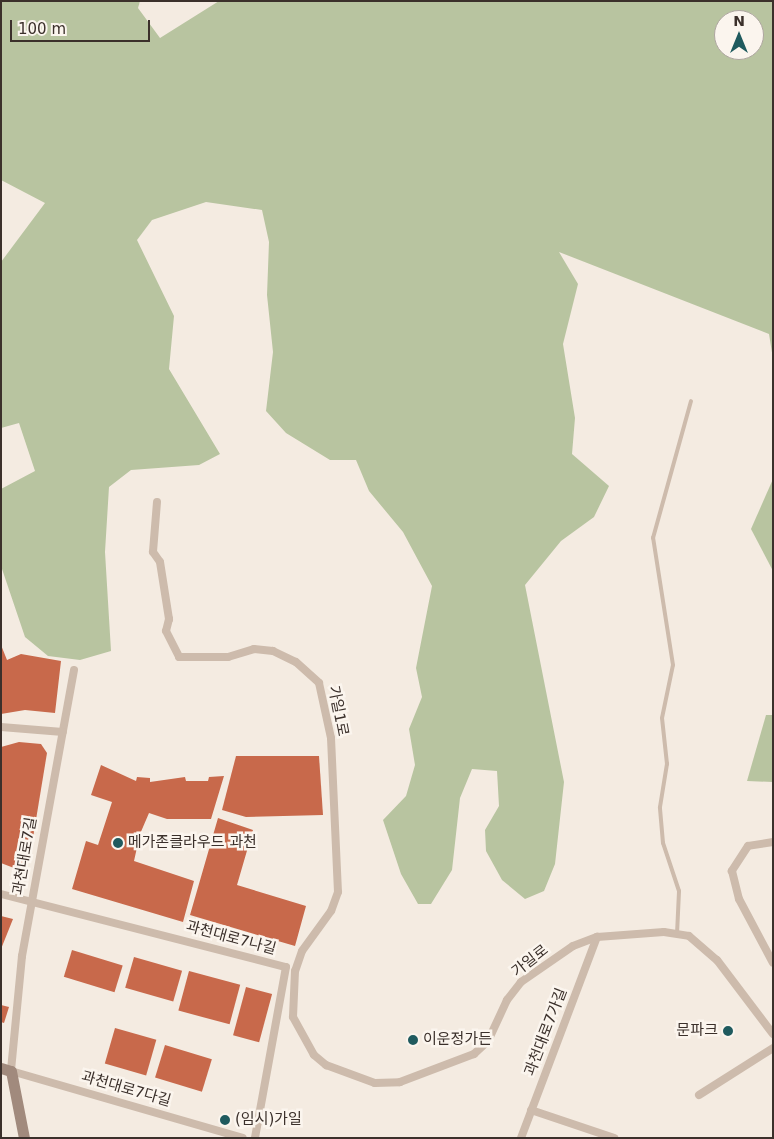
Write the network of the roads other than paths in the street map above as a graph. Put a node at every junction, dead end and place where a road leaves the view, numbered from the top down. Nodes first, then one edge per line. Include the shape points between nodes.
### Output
1 (691, 401) dead end
2 (157, 502) dead end
3 (74, 670) dead end
4 (1, 727) edge
5 (63, 732) junction
6 (773, 842) edge
7 (1, 894) edge
8 (32, 901) junction
9 (677, 934) junction
10 (597, 937) junction
11 (773, 963) edge
12 (293, 1017) joint
13 (773, 1034) edge
14 (773, 1048) edge
15 (6, 1069) edge
16 (699, 1095) dead end
17 (531, 1110) junction
18 (24, 1138) edge
19 (243, 1138) edge
20 (256, 1138) edge
21 (521, 1138) edge
22 (614, 1138) edge

1 - 9 lane via 653,538 673,665 662,718 667,764 660,807 663,843 678,891
2 - 12 street, 가일1로 via 153,552 163,581 169,619 166,631 179,656 228,657 254,649 273,651 296,662 319,683 325,702 338,892 331,911 302,951 295,971
3 - 5 street, 과천대로7길
4 - 5 street
5 - 8 street, 과천대로7길
6 - 11 street via 748,846 732,871 739,899
7 - 8 street, 과천대로7나길
8 - 15 street, 과천대로7길
8 - 20 street, 과천대로7나길 via 286,967
9 - 10 street, 가일로
9 - 13 street, 가일로 via 703,945
10 - 12 street, 가일로 via 573,946 522,982 507,1000 488,1041 474,1054 400,1082 375,1083 326,1065 314,1055
10 - 17 street, 과천대로7가길
14 - 16 street
15 - 18 street, 과천대로7길
15 - 19 street, 과천대로7다길
17 - 21 street, 과천대로7가길
17 - 22 street

